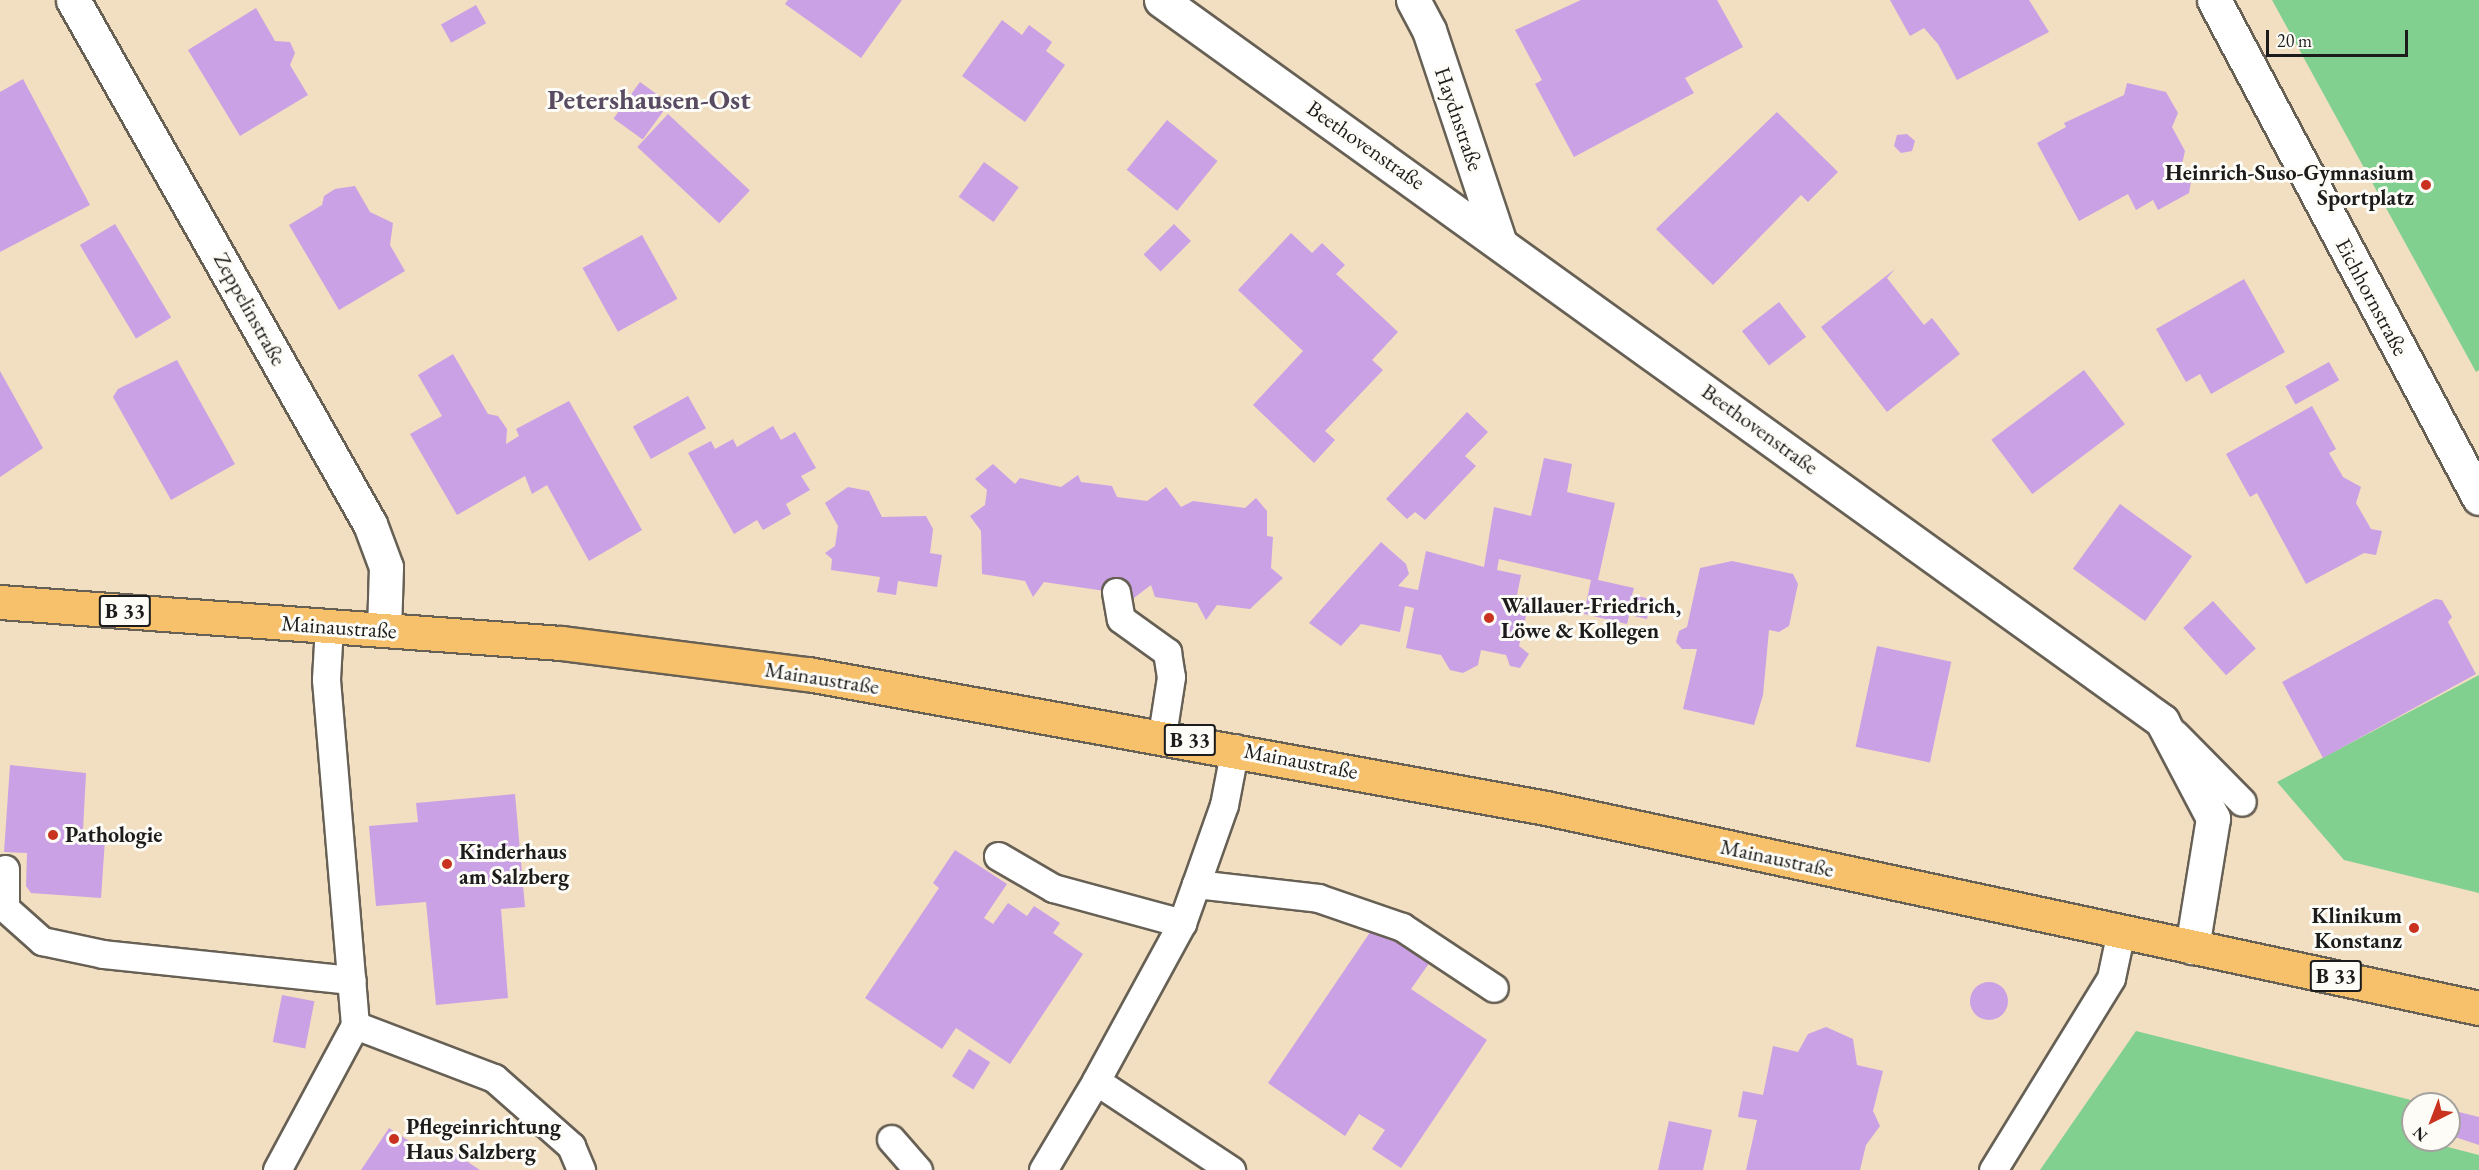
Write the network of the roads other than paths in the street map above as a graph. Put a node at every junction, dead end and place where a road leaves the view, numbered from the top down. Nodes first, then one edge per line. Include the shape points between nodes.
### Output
1 (73, 0) edge
2 (1161, 0) edge
3 (1413, 0) edge
4 (2214, 0) edge
5 (1499, 240) junction
6 (2479, 498) edge
7 (1116, 592) dead end
8 (0, 602) edge
9 (329, 625) junction
10 (384, 630) junction
11 (2162, 721) junction
12 (1162, 735) junction
13 (1235, 748) junction
14 (2242, 802) dead end
15 (998, 856) dead end
16 (5, 868) dead end
17 (1196, 884) junction
18 (1182, 923) junction
19 (2121, 931) junction
20 (2192, 947) junction
21 (352, 980) junction
22 (1494, 988) dead end
23 (2479, 1008) edge
24 (355, 1025) junction
25 (1096, 1081) junction
26 (891, 1139) dead end
27 (277, 1170) edge
28 (581, 1170) edge
29 (918, 1170) edge
30 (1043, 1170) edge
31 (1231, 1170) edge
32 (1993, 1170) edge

1 - 10 street, Zeppelinstraße via 370,524 386,567
2 - 5 street, Beethovenstraße
3 - 5 street, Haydnstraße via 1429,30
4 - 6 street, Eichhornstraße
5 - 11 street, Beethovenstraße
7 - 12 lane via 1121,619 1167,652 1171,676
8 - 9 main road, Mainaustraße / B 33
9 - 10 main road, Mainaustraße / B 33
9 - 21 lane via 326,679
10 - 12 main road, Mainaustraße / B 33 via 561,643 808,674
11 - 14 lane
11 - 20 street, Beethovenstraße via 2213,818
12 - 13 main road, Mainaustraße / B 33
13 - 17 lane via 1224,806
13 - 19 main road, Mainaustraße / B 33 via 1546,808
15 - 18 lane via 1053,888
16 - 21 lane via 5,908 42,941 103,954
17 - 18 lane
17 - 22 lane via 1318,898 1402,927
18 - 25 lane
19 - 20 main road, Mainaustraße / B 33
19 - 32 lane via 2111,978
20 - 23 main road, Mainaustraße / B 33
21 - 24 lane
24 - 27 lane
24 - 28 lane via 494,1078 571,1146
25 - 30 lane
25 - 31 lane
26 - 29 lane

